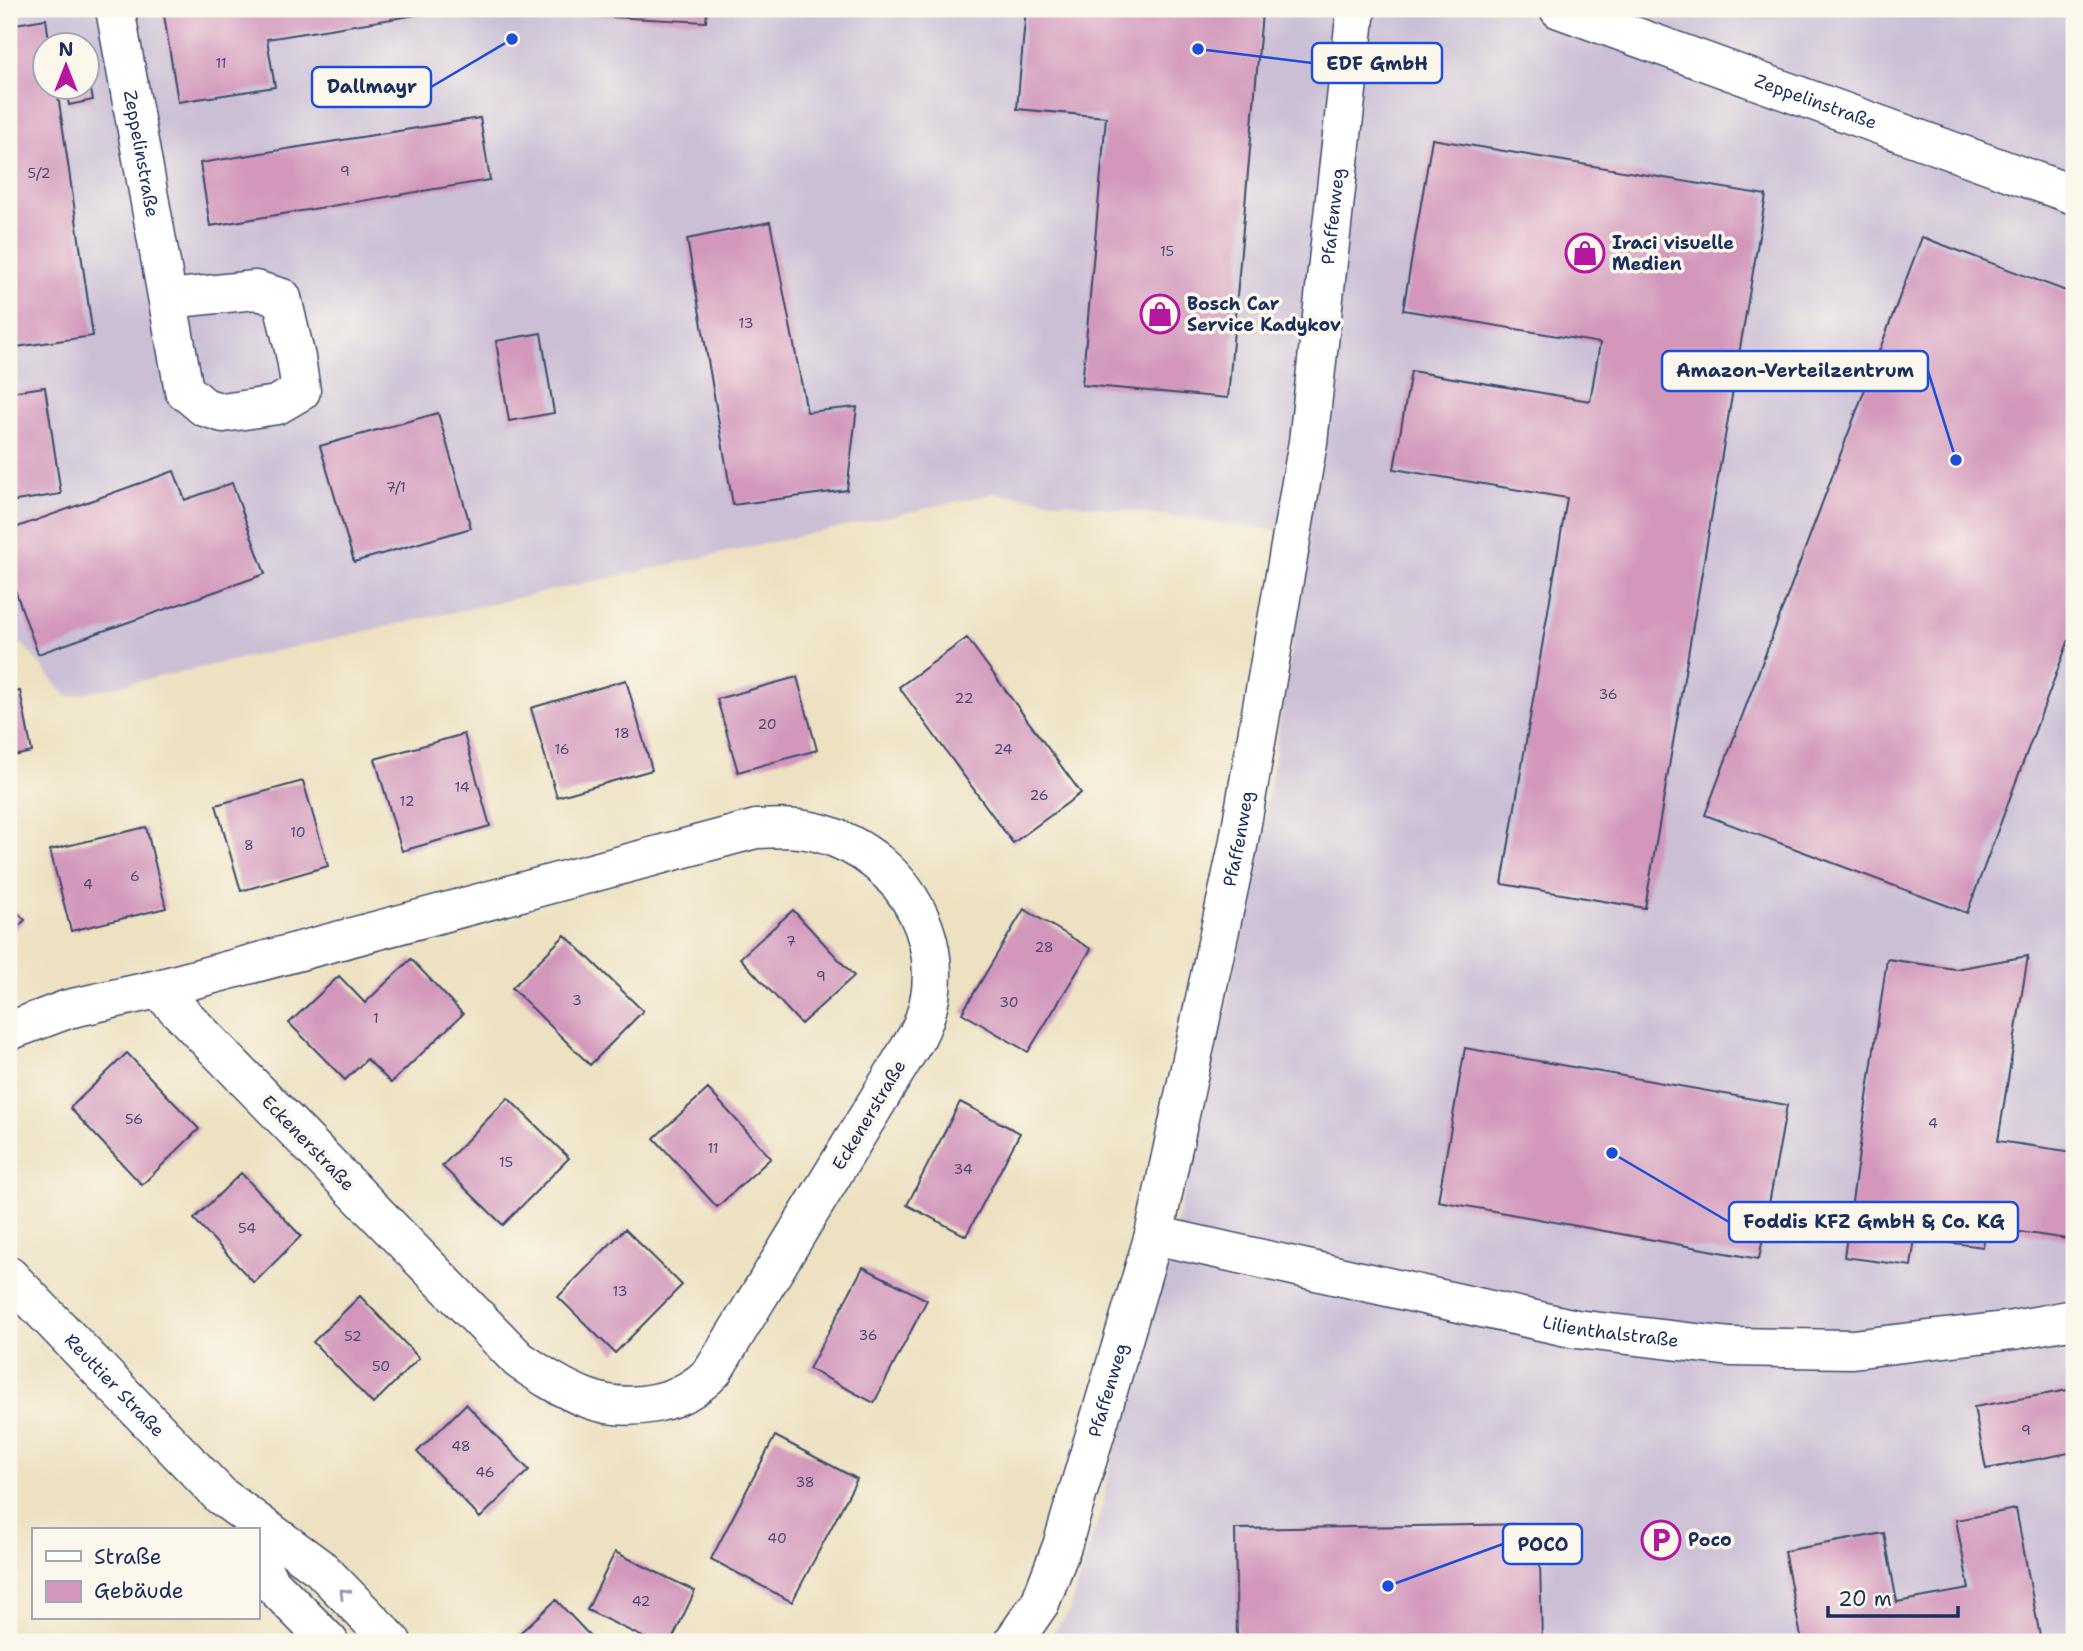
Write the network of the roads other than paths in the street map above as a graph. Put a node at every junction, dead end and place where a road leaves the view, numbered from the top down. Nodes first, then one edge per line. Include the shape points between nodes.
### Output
1 (115, 9) edge
2 (1356, 9) edge
3 (1559, 9) edge
4 (2074, 195) edge
5 (168, 299) dead end
6 (158, 989) junction
7 (9, 1031) edge
8 (1154, 1235) junction
9 (9, 1276) edge
10 (2074, 1319) edge
11 (221, 1496) junction
12 (240, 1528) edge
13 (259, 1563) edge
14 (329, 1642) edge
15 (391, 1642) edge
16 (1013, 1642) edge

1 - 5 street, Zeppelinstraße
2 - 8 street, Pfaffenweg via 1308,442 1238,846
3 - 4 street, Zeppelinstraße
6 - 6 street, Eckenerstraße via 756,829 790,828 845,843 894,879 923,921 932,985 917,1036 713,1371 675,1398 627,1406 585,1398 519,1360
6 - 7 street, Eckenerstraße via 68,1009
8 - 10 street, Lilienthalstraße via 1576,1329 1684,1343 1852,1349
8 - 16 street, Pfaffenweg via 1062,1546 1040,1603
9 - 11 street, Reuttier Straße
11 - 12 street, Reuttier Straße
15 -> 11 street, Reuttier Straße via 321,1569
13 - 14 street via 269,1581

